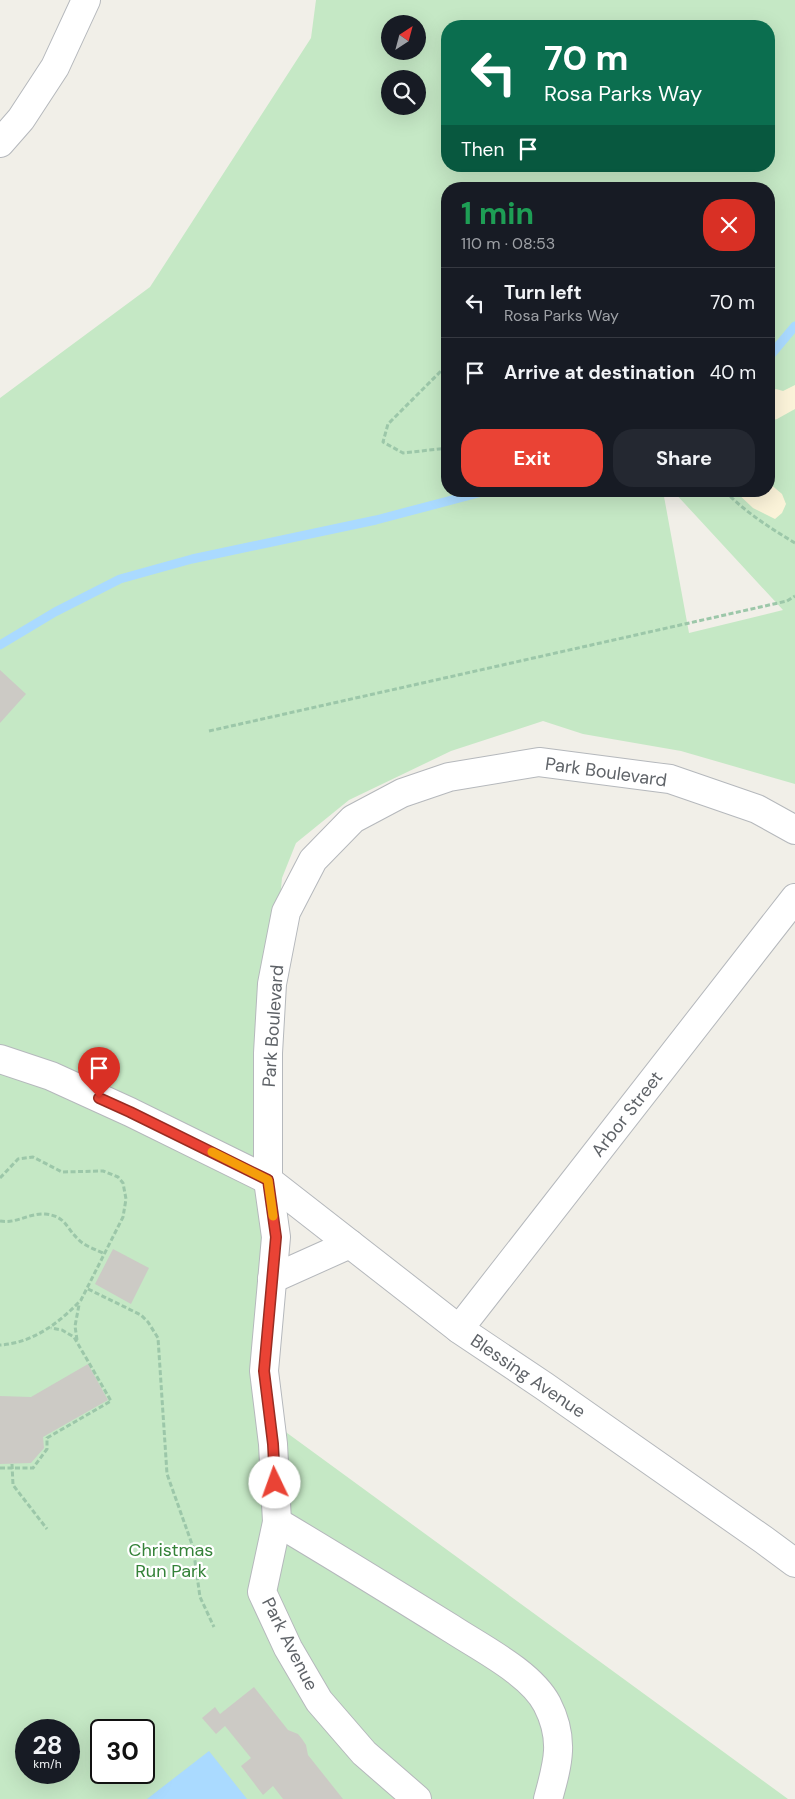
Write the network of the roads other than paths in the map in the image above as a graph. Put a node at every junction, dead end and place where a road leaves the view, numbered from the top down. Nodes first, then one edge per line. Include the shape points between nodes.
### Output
1 (86, 0) edge
2 (0, 143) edge
3 (795, 830) edge
4 (795, 898) edge
5 (0, 1058) edge
6 (268, 1180) junction
7 (350, 1244) junction
8 (272, 1279) junction
9 (459, 1329) junction
10 (277, 1522) junction
11 (795, 1563) edge
12 (418, 1799) edge
13 (548, 1799) edge

1 - 2 street via 55,67 21,119
3 - 6 street, Park Boulevard via 757,809 670,779 539,762 449,777 402,793 353,819 312,860 286,912 272,984 268,1053
4 - 9 street, Arbor Street
5 - 6 street, Blessing Avenue via 51,1076
6 - 7 street, Blessing Avenue
6 - 8 street, Park Avenue via 276,1237
7 - 8 street
7 - 9 street, Blessing Avenue
8 - 10 street, Park Avenue via 264,1371 273,1444
9 - 11 street, Blessing Avenue
10 - 12 street, Park Avenue via 262,1592 288,1648 319,1701 364,1753
10 - 13 street via 522,1674 546,1702 557,1730 558,1762

